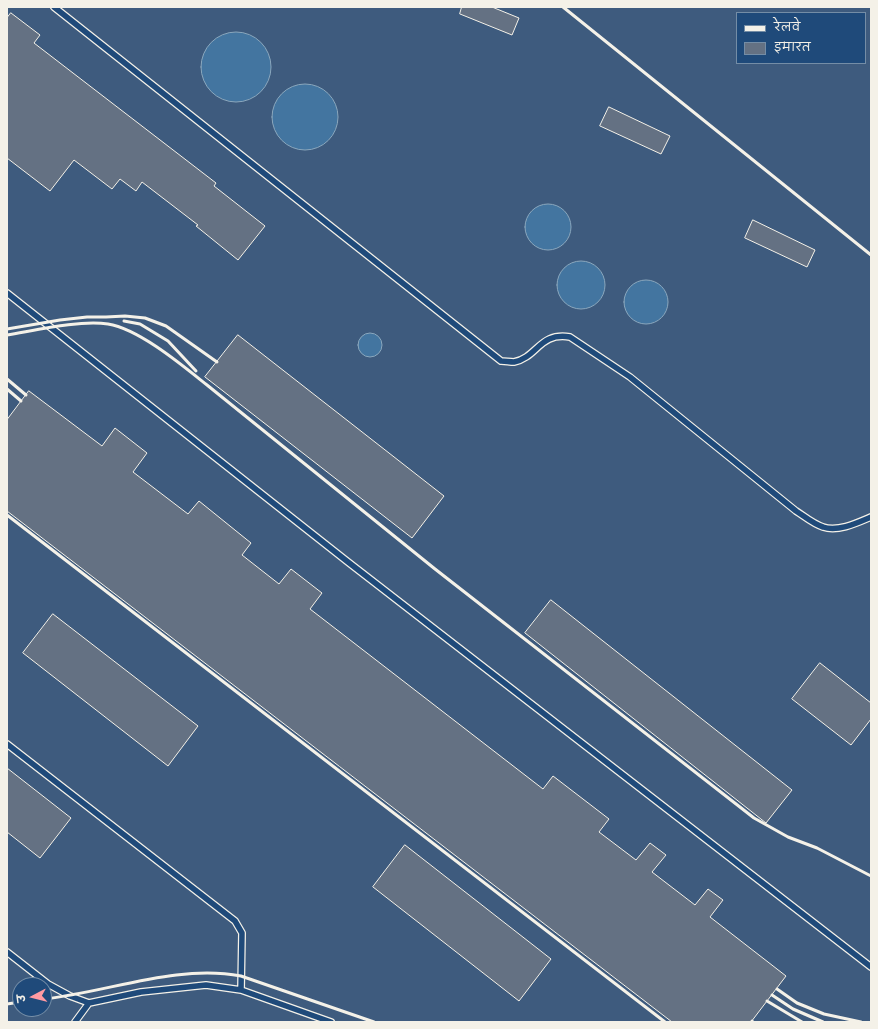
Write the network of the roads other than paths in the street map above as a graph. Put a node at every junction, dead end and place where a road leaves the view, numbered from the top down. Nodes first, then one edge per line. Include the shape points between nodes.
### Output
1 (54, 7) edge
2 (7, 293) edge
3 (871, 517) edge
4 (7, 744) edge
5 (7, 952) edge
6 (871, 967) edge
7 (241, 990) junction
8 (89, 1003) junction
9 (76, 1022) edge
10 (331, 1022) edge

1 - 3 lane via 501,361 513,362 529,355 542,342 559,335 570,337 630,377 796,511 816,523 823,527 836,528
2 - 6 lane via 348,562
4 - 7 lane via 235,921 242,933
5 - 8 lane via 48,984
7 - 8 lane via 206,985 141,992
7 - 10 lane
8 - 9 lane

